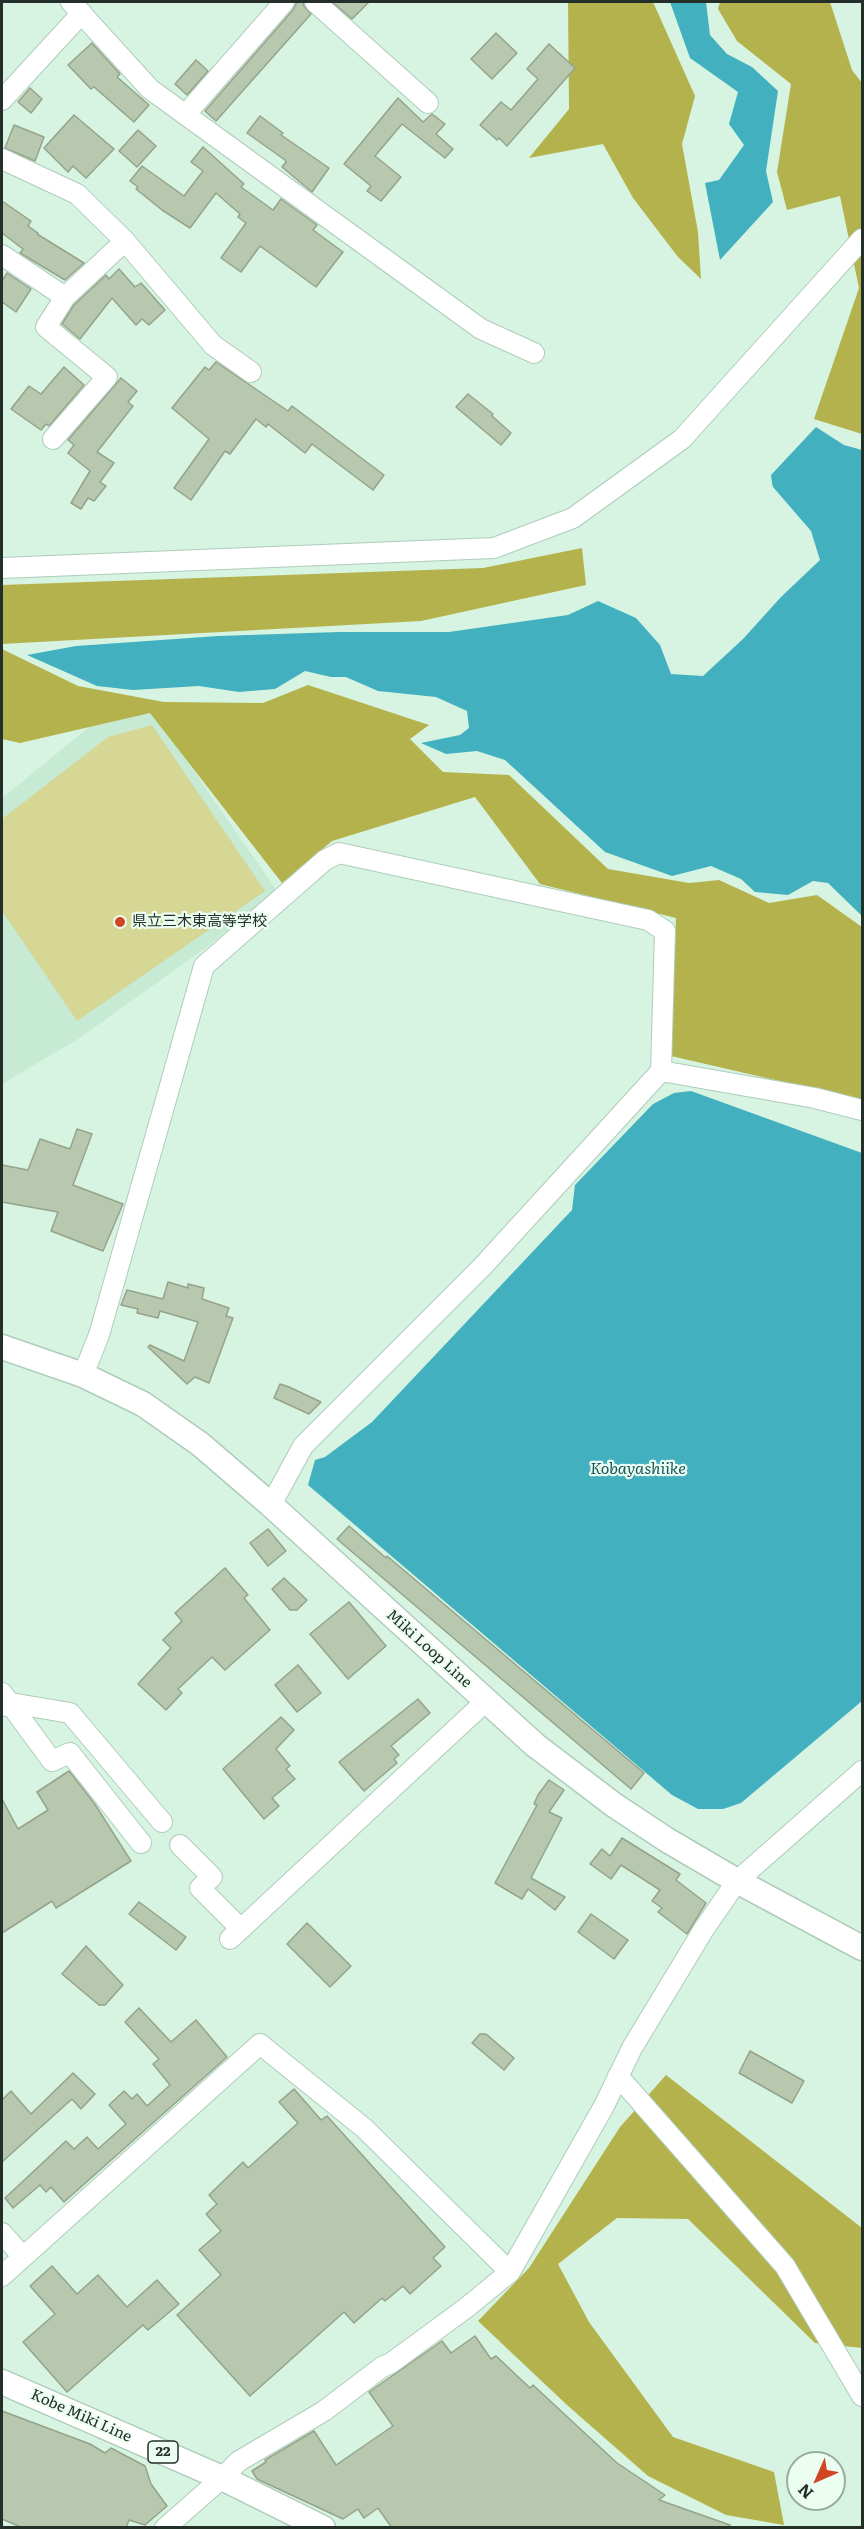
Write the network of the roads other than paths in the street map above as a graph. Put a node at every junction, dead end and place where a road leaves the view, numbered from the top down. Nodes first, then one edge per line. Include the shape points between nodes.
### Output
1 (284, 2) edge
2 (315, 2) edge
3 (76, 7) edge
4 (2, 100) edge
5 (428, 102) dead end
6 (186, 114) junction
7 (2, 159) edge
8 (862, 239) edge
9 (125, 241) junction
10 (2, 255) edge
11 (65, 297) junction
12 (534, 353) dead end
13 (251, 372) dead end
14 (53, 439) dead end
15 (2, 568) edge
16 (661, 1071) junction
17 (862, 1110) edge
18 (2, 1347) edge
19 (83, 1375) junction
20 (271, 1505) junction
21 (486, 1701) junction
22 (5, 1702) edge
23 (862, 1771) edge
24 (162, 1822) dead end
25 (141, 1843) dead end
26 (180, 1845) dead end
27 (737, 1881) junction
28 (862, 1948) edge
29 (618, 2076) junction
30 (2, 2233) edge
31 (22, 2257) junction
32 (510, 2272) junction
33 (2, 2276) edge
34 (2, 2382) edge
35 (862, 2396) edge
36 (222, 2478) junction
37 (165, 2528) edge
38 (323, 2528) edge

1 - 6 street
2 - 5 street
3 - 4 street
3 - 6 street via 150,88
6 - 12 street via 481,329
7 - 9 street via 77,194
8 - 15 street via 682,439 573,518 494,548
9 - 11 street
9 - 13 street via 213,345
10 - 11 street
11 - 14 street via 46,327 107,377
16 - 17 street
16 - 19 street via 665,931 648,920 339,853 325,860 204,966 99,1335
16 - 20 street via 482,1267 303,1446
18 - 19 main road, Miki Loop Line
19 - 20 main road, Miki Loop Line via 143,1404 200,1444
20 - 21 main road, Miki Loop Line
21 - 26 street via 235,1934 200,1888 212,1877
21 - 27 main road, Miki Loop Line via 535,1745 615,1805
22 - 24 street via 70,1713
22 - 25 street via 52,1761 70,1753
23 - 27 street
27 - 28 main road, Miki Loop Line
27 - 29 street via 669,1986
29 - 32 street
29 - 35 street via 785,2266
30 - 31 street
31 - 32 street via 260,2044 364,2128
31 - 33 street
32 - 36 street via 324,2411 239,2461
34 - 36 main road, Kobe Miki Line / 22
36 - 37 street
36 - 38 main road, Kobe Miki Line / 22

